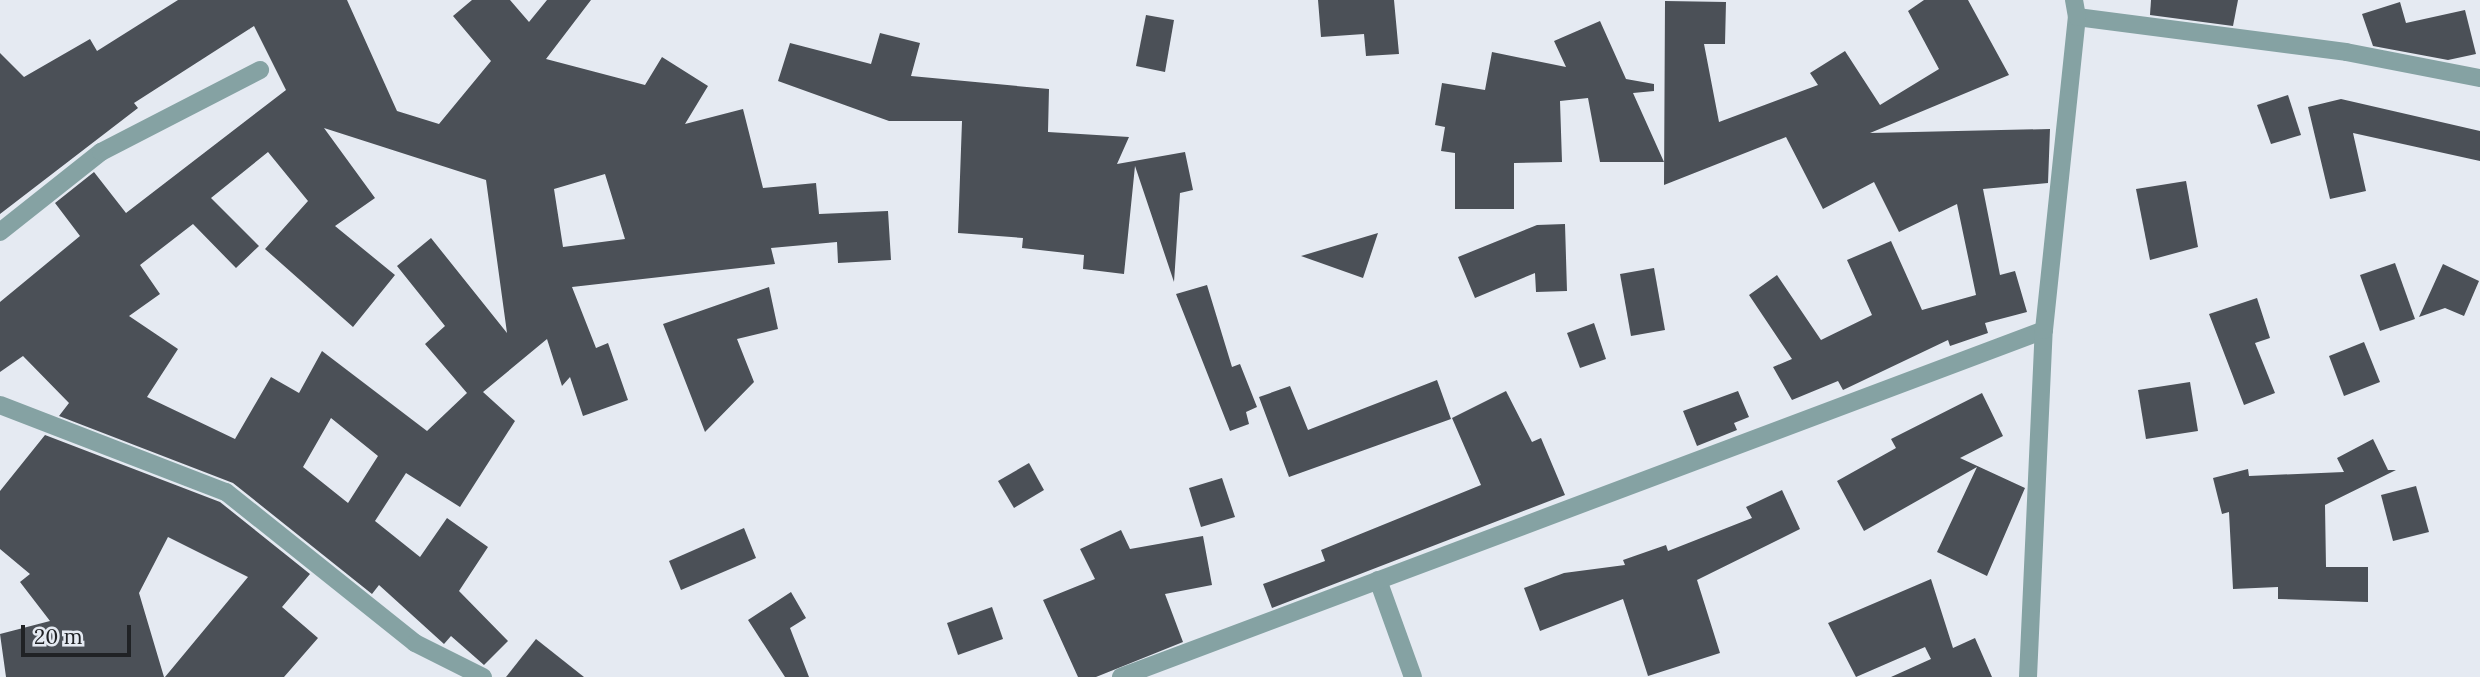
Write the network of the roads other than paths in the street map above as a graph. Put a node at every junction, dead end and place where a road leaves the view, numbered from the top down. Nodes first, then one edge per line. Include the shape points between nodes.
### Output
1 (2076, 9) edge
2 (260, 70) dead end
3 (2480, 78) edge
4 (0, 232) edge
5 (2044, 330) junction
6 (0, 405) edge
7 (1378, 580) junction
8 (483, 677) edge
9 (1121, 677) edge
10 (1412, 677) edge
11 (2028, 677) edge

1 - 3 street
1 - 5 street
2 - 4 street via 101,152
5 - 7 street
5 - 11 street
6 - 8 street via 226,492 415,643
7 - 9 street
7 - 10 street

